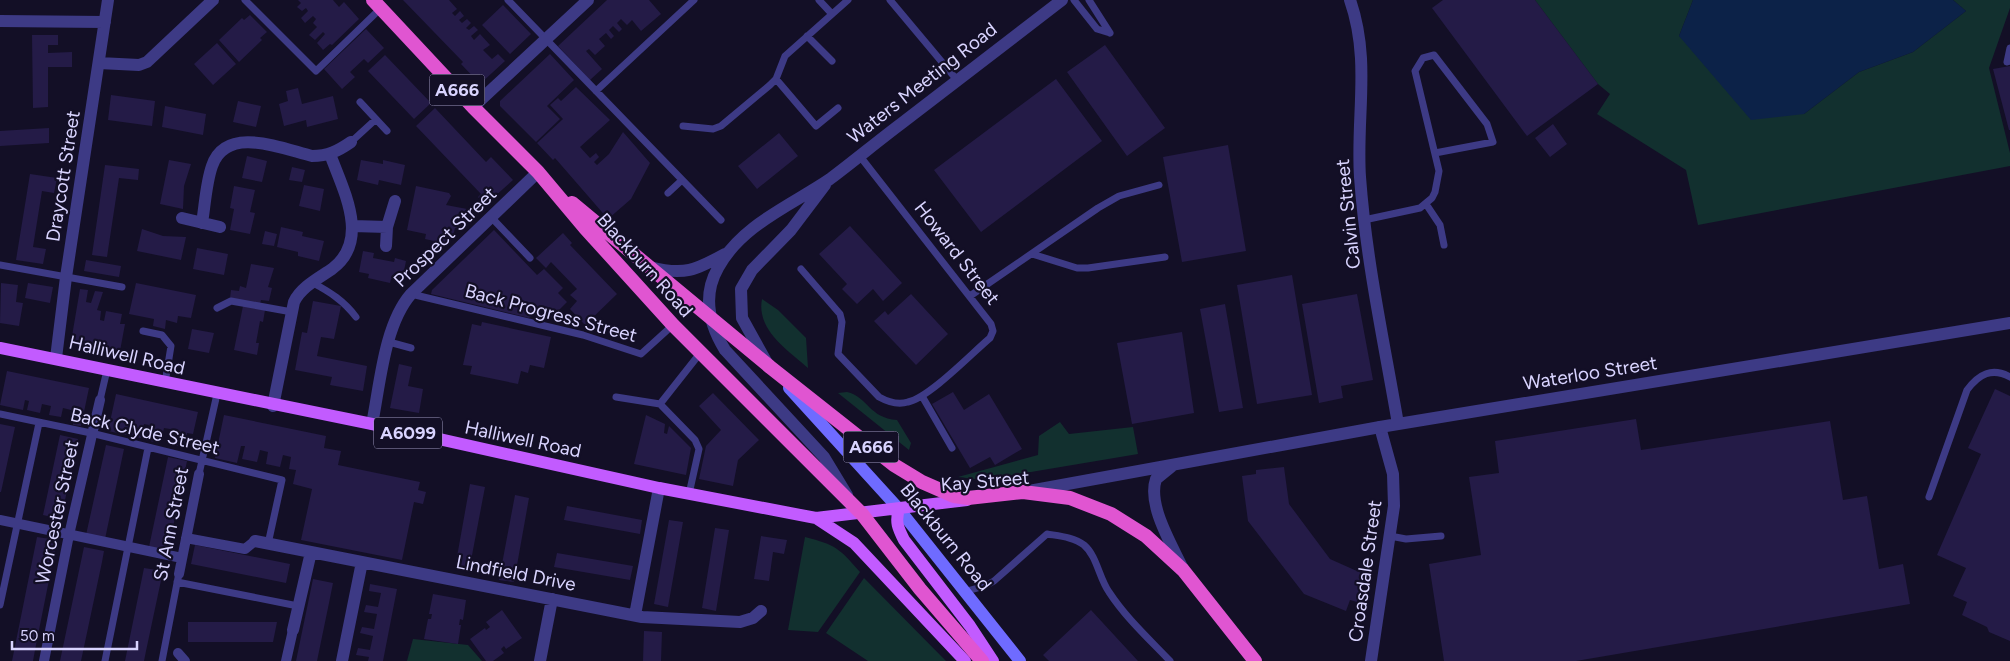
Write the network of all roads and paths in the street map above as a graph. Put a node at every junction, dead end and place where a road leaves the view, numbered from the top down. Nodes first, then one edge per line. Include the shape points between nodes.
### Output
1 (108, 0) edge
2 (212, 0) edge
3 (245, 0) edge
4 (508, 0) edge
5 (588, 0) edge
6 (694, 0) edge
7 (819, 0) edge
8 (848, 0) edge
9 (890, 0) edge
10 (1062, 0) edge
11 (1074, 0) edge
12 (1089, 0) edge
13 (1350, 0) edge
14 (377, 4) edge
15 (832, 14) junction
16 (0, 21) edge
17 (105, 22) junction
18 (807, 36) junction
19 (546, 40) junction
20 (2010, 48) edge
21 (832, 61) dead end
22 (2010, 61) edge
23 (99, 63) junction
24 (776, 79) junction
25 (957, 80) junction
26 (596, 91) junction
27 (360, 102) dead end
28 (473, 107) junction
29 (838, 108) dead end
30 (376, 120) junction
31 (683, 126) dead end
32 (386, 131) dead end
33 (351, 142) joint
34 (1435, 153) junction
35 (330, 154) junction
36 (860, 155) junction
37 (540, 175) junction
38 (829, 179) junction
39 (682, 180) junction
40 (1159, 185) dead end
41 (668, 193) dead end
42 (395, 201) dead end
43 (1426, 204) junction
44 (491, 217) junction
45 (182, 218) dead end
46 (721, 220) dead end
47 (1364, 220) junction
48 (202, 223) junction
49 (353, 226) junction
50 (220, 227) dead end
51 (387, 227) junction
52 (1444, 245) dead end
53 (386, 246) dead end
54 (729, 252) junction
55 (1032, 254) junction
56 (1165, 257) dead end
57 (530, 258) dead end
58 (0, 266) edge
59 (648, 266) junction
60 (801, 269) dead end
61 (66, 277) junction
62 (313, 283) junction
63 (122, 287) dead end
64 (411, 294) junction
65 (970, 296) junction
66 (217, 308) dead end
67 (292, 312) junction
68 (709, 316) junction
69 (356, 317) dead end
70 (2010, 323) edge
71 (673, 325) junction
72 (142, 331) dead end
73 (389, 342) junction
74 (0, 348) edge
75 (411, 348) dead end
76 (701, 352) junction
77 (56, 358) junction
78 (770, 367) junction
79 (107, 370) junction
80 (2010, 377) edge
81 (165, 383) junction
82 (217, 394) junction
83 (922, 396) junction
84 (620, 397) dead end
85 (100, 400) joint
86 (660, 404) junction
87 (273, 406) junction
88 (0, 414) edge
89 (39, 423) junction
90 (372, 424) junction
91 (1398, 424) junction
92 (1380, 427) junction
93 (91, 433) junction
94 (148, 448) junction
95 (952, 448) dead end
96 (201, 461) junction
97 (1176, 464) junction
98 (198, 474) joint
99 (658, 488) junction
100 (1023, 492) junction
101 (689, 494) junction
102 (985, 497) junction
103 (1930, 497) dead end
104 (850, 502) junction
105 (899, 509) junction
106 (862, 514) junction
107 (816, 518) junction
108 (0, 520) edge
109 (17, 524) junction
110 (69, 535) junction
111 (1390, 536) junction
112 (1441, 536) dead end
113 (186, 538) junction
114 (255, 541) joint
115 (268, 544) junction
116 (127, 547) junction
117 (311, 552) junction
118 (182, 558) junction
119 (362, 562) junction
120 (1183, 570) junction
121 (178, 578) junction
122 (967, 591) junction
123 (552, 599) junction
124 (0, 605) edge
125 (298, 606) junction
126 (761, 611) dead end
127 (635, 615) junction
128 (293, 630) joint
129 (164, 651) junction
130 (181, 657) edge
131 (44, 661) edge
132 (105, 661) edge
133 (162, 661) edge
134 (286, 661) edge
135 (342, 661) edge
136 (540, 661) edge
137 (965, 661) edge
138 (982, 661) edge
139 (993, 661) edge
140 (1020, 661) edge
141 (1170, 661) edge
142 (1255, 661) edge
143 (1371, 661) edge

1 - 17 street, Draycott Street
2 - 23 street via 147,62 140,65
3 - 14 lane via 316,71
4 - 19 lane
5 - 19 street
6 - 26 lane
7 - 15 lane
8 - 15 lane
9 - 25 lane
10 - 25 street, Waters Meeting Road
11 - 12 lane via 1097,29 1110,32
13 - 47 street, Calvin Street via 1362,54 1360,174
14 - 28 highway, Blackburn Road / A666
15 - 18 lane
16 - 17 street
17 - 23 street, Draycott Street
18 - 21 lane
18 - 24 lane via 785,56
19 - 26 lane
19 - 28 street
20 - 22 lane via 2007,62
23 - 61 street, Draycott Street
24 - 29 lane via 816,126
24 - 31 lane via 721,126 713,130
25 - 36 street, Waters Meeting Road
26 - 39 lane
27 - 30 lane
28 - 37 highway, Blackburn Road / A666
30 - 32 lane
30 - 33 lane
33 - 35 street
34 - 34 lane via 1416,71 1423,58 1434,55 1487,124 1493,142
34 - 43 lane via 1439,172 1437,186
35 - 48 street via 312,156 256,142 234,144 212,164
35 - 49 street via 353,216
36 - 38 street, Waters Meeting Road
36 - 65 lane, Howard Street
37 - 44 street, Prospect Street
37 - 59 highway, Blackburn Road / A666
37 - 71 highway, Blackburn Road / A666
38 - 54 street, Waters Meeting Road via 772,214
38 - 78 street, Waters Meeting Road via 792,230 752,270 741,289 742,318
39 - 41 lane
39 - 46 lane
40 - 55 lane via 1119,196
42 - 51 street
43 - 47 lane via 1412,211
43 - 52 lane via 1440,225
44 - 57 lane
44 - 64 street, Prospect Street
45 - 48 street
47 - 91 street, Calvin Street
48 - 50 street
49 - 51 street
49 - 62 street via 347,253 340,263
51 - 53 street
54 - 59 street via 697,269 684,272
54 - 68 street, Waters Meeting Road via 711,284
55 - 56 lane via 1077,268
55 - 65 lane
58 - 61 lane
59 - 68 highway, Blackburn Road / A666
60 - 83 lane, Howard Street via 840,314 838,354 887,402 907,403
61 - 63 lane
61 - 77 street, Draycott Street
62 - 67 street via 297,295
62 - 69 lane via 330,291
64 - 71 lane, Back Progress Street via 584,336 641,354
64 - 73 street, Prospect Street via 400,307
65 - 83 lane, Howard Street via 991,324 990,338
66 - 67 lane via 231,301
67 - 87 street
68 - 78 highway, Blackburn Road / A666
68 - 104 street, Blackburn Road via 714,333 726,350 824,457
70 - 91 street, Waterloo Street
71 - 76 highway, Blackburn Road / A666
72 - 81 lane via 162,335 171,346
73 - 75 lane
73 - 90 street, Prospect Street
74 - 77 main road, Halliwell Road / A6099
76 - 86 lane
76 - 104 highway, Blackburn Road / A666
77 - 79 main road, Halliwell Road / A6099
78 - 102 highway, A666 via 894,466 954,496
78 - 105 main road, Blackburn Road
79 - 81 main road, Halliwell Road / A6099
79 - 85 lane, Worcester Street
80 - 103 lane via 2000,372 1989,372 1976,378 1967,390
81 - 82 main road, Halliwell Road / A6099
82 - 87 main road, Halliwell Road / A6099
82 - 96 lane, St Ann Street
83 - 95 lane
84 - 86 lane
85 - 93 street, Worcester Street
86 - 101 lane via 698,444
87 - 90 main road, Halliwell Road / A6099
88 - 89 lane, Back Clyde Street
89 - 93 lane, Back Clyde Street
89 - 109 lane
90 - 99 main road, Halliwell Road / A6099
91 - 92 street, Waterloo Street
92 - 97 street, Waterloo Street
92 - 111 street, Croasdale Street via 1395,489
93 - 94 lane, Back Clyde Street
93 - 110 street, Worcester Street
94 - 96 lane, Back Clyde Street
94 - 116 lane
96 - 98 lane, St Ann Street
96 - 115 lane, Back Clyde Street via 282,480
97 - 100 street, Waterloo Street
97 - 120 street via 1156,479 1153,495
98 - 113 street, St Ann Street
99 - 101 main road, Halliwell Road / A6099
99 - 127 street
100 - 102 highway, Kay Street / A666
100 - 120 highway, Kay Street / A666 via 1070,498 1111,514 1146,536
101 - 107 main road, Halliwell Road / A6099
102 - 105 main road, Kay Street / A666
104 - 106 highway, Blackburn Road / A666
105 - 106 main road, Kay Street / A666
105 - 122 main road, Blackburn Road
105 - 139 main road via 896,520 904,540
106 - 107 main road, Halliwell Road / A6099
106 - 138 highway, Blackburn Road / A666
107 - 137 main road via 854,543
108 - 109 street
109 - 110 street
109 - 124 lane
110 - 116 street
110 - 131 street, Worcester Street
111 - 112 lane via 1406,539
111 - 143 street, Croasdale Street
113 - 114 street via 246,549
113 - 118 street, St Ann Street
114 - 115 street, Lindfield Drive
115 - 117 street, Lindfield Drive
116 - 118 street
116 - 132 lane
117 - 119 street, Lindfield Drive
117 - 125 street
118 - 121 street, St Ann Street
119 - 123 street, Lindfield Drive
119 - 135 street
120 - 142 highway, Kay Street / A666
121 - 125 lane
121 - 129 lane, St Ann Street
122 - 140 main road, Blackburn Road
122 - 141 lane via 994,581 1047,534 1077,541 1092,557 1118,606
123 - 127 street, Lindfield Drive
123 - 136 street
125 - 128 street
126 - 127 street, Lindfield Drive via 740,622
128 - 134 street
129 - 130 lane
129 - 133 lane, St Ann Street

